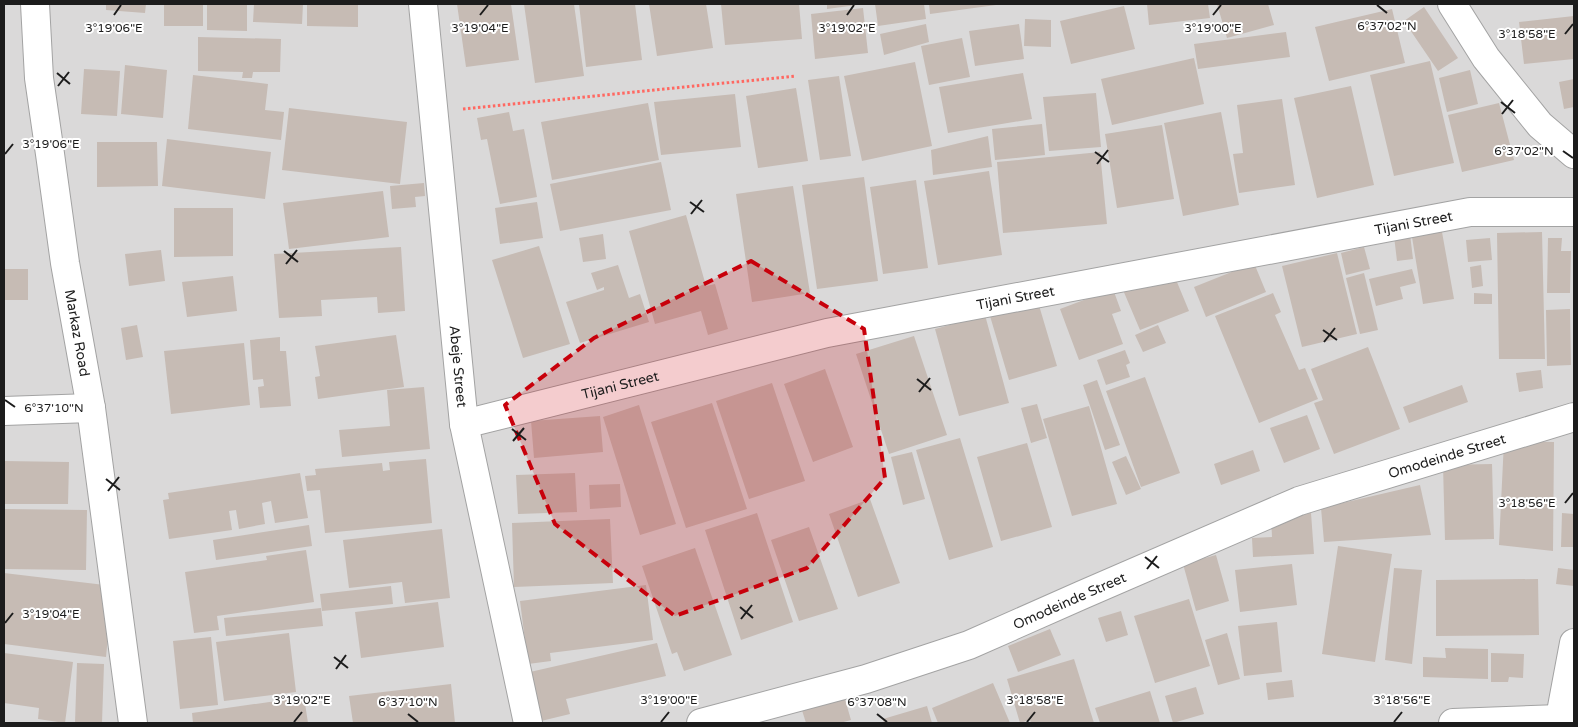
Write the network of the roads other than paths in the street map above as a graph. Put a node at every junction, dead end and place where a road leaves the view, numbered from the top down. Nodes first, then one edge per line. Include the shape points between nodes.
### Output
1 (35, 4) edge
2 (423, 4) edge
3 (1452, 4) edge
4 (1574, 154) edge
5 (1574, 212) edge
6 (91, 408) junction
7 (4, 411) edge
8 (1574, 417) edge
9 (464, 424) junction
10 (1574, 643) edge
11 (1559, 721) edge
12 (133, 723) edge
13 (528, 723) edge
14 (701, 723) edge
15 (1453, 723) edge

1 - 6 street, Markaz Road via 40,78 55,193
2 - 9 street, Abeje Street
3 - 4 street via 1486,58 1540,125
5 - 9 street, Tijani Street via 1470,212 826,333
6 - 7 street
6 - 12 street, Markaz Road
8 - 14 street, Omodeinde Street via 1300,501 969,645 866,679
9 - 13 street, Abeje Street
10 - 11 street
11 - 15 street

